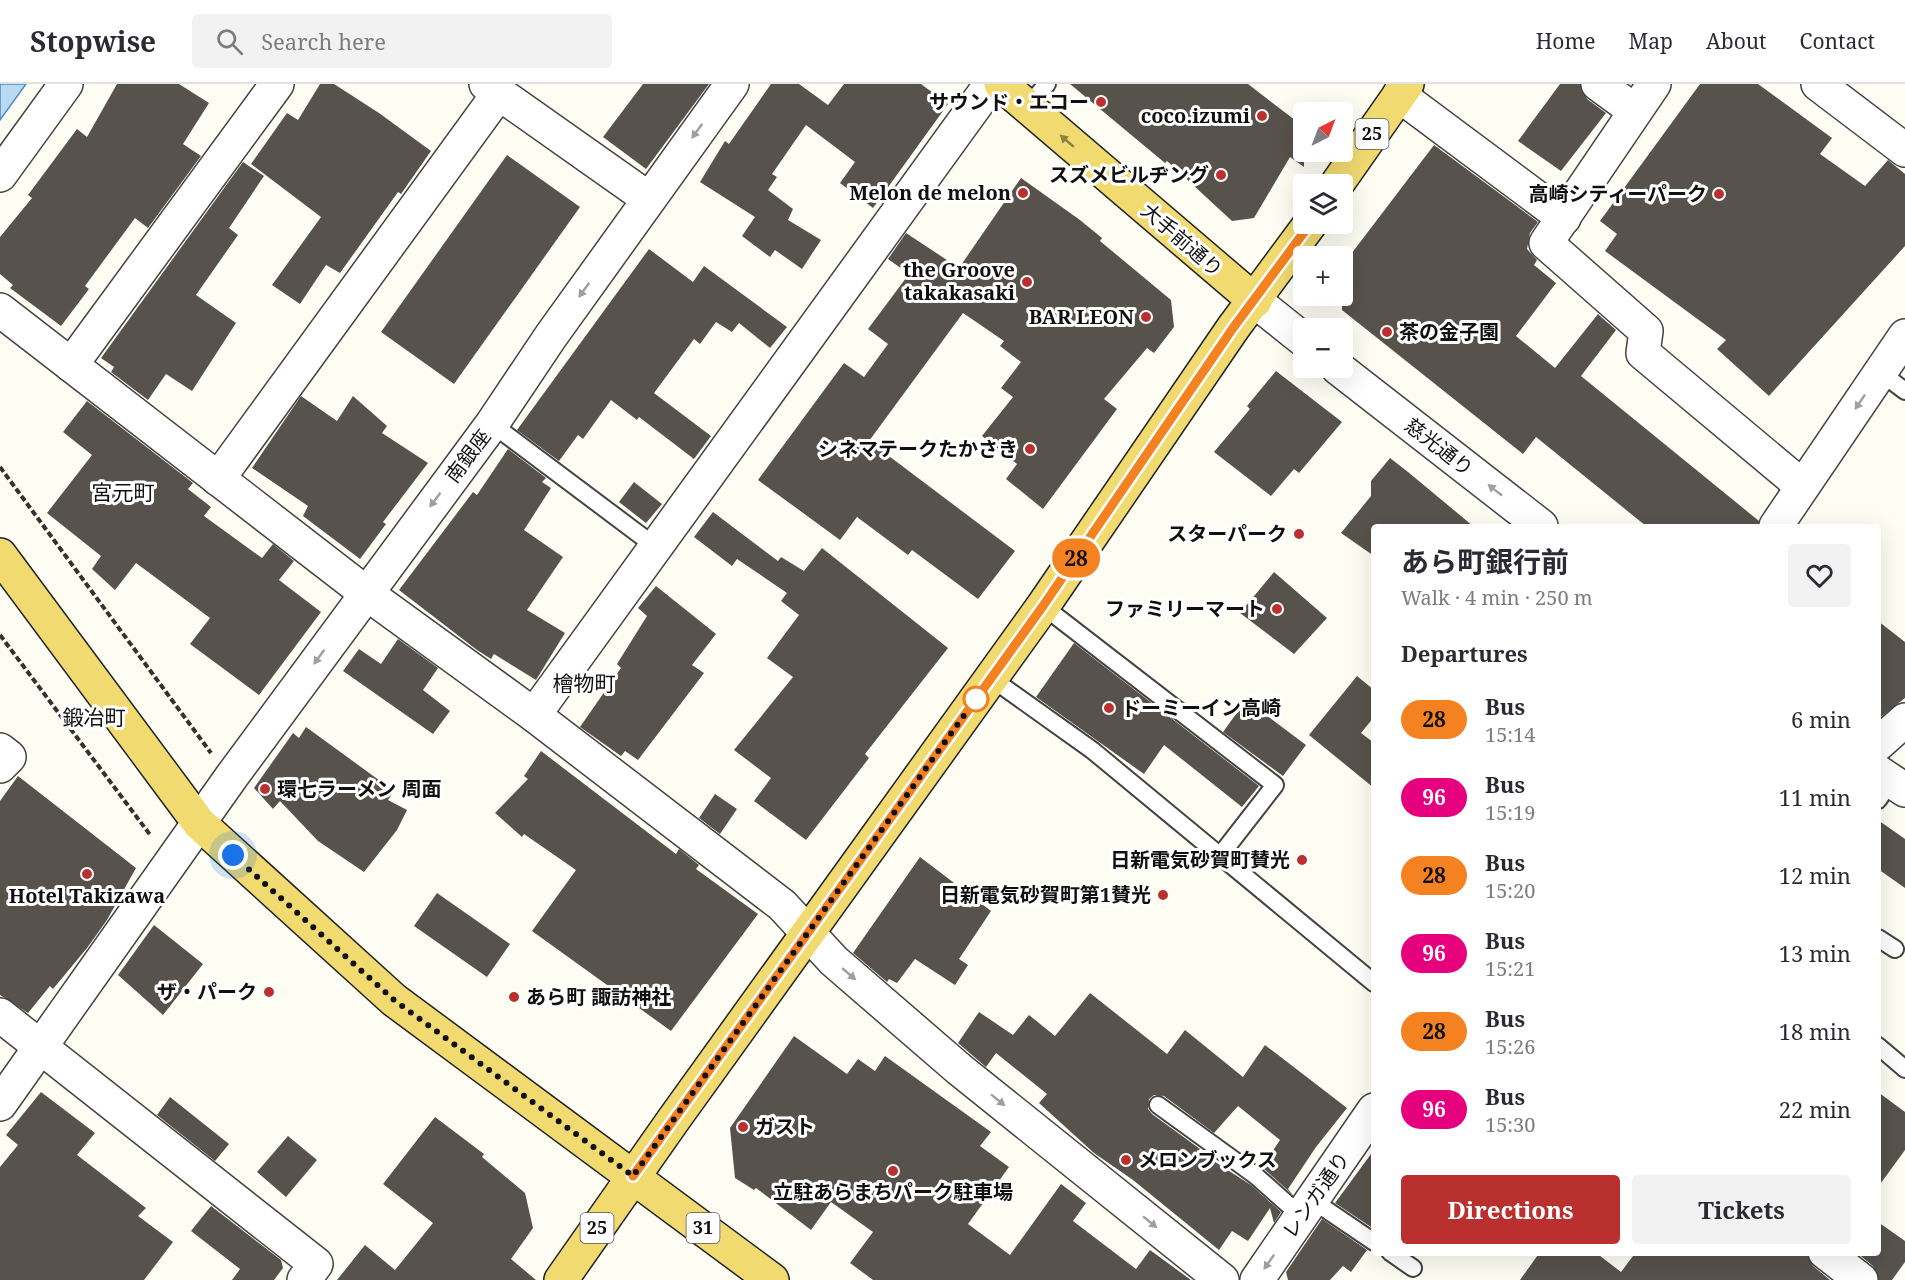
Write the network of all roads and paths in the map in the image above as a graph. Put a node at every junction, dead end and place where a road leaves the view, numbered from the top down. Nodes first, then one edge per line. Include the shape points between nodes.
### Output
1 (66, 84) edge
2 (277, 84) edge
3 (732, 84) edge
4 (991, 84) edge
5 (1001, 84) edge
6 (1599, 84) edge
7 (1654, 84) edge
8 (1818, 84) edge
9 (492, 88) edge
10 (1403, 90) edge
11 (1037, 95) edge
12 (1635, 111) junction
13 (1905, 150) edge
14 (1344, 174) edge
15 (0, 175) edge
16 (649, 199) junction
17 (1564, 218) junction
18 (1303, 234) edge
19 (1255, 301) junction
20 (0, 310) edge
21 (1293, 331) edge
22 (1905, 336) edge
23 (71, 365) junction
24 (1351, 378) edge
25 (1893, 381) edge
26 (492, 424) junction
27 (0, 467) edge
28 (218, 479) junction
29 (1802, 486) junction
30 (1538, 524) edge
31 (1777, 524) edge
32 (656, 547) junction
33 (0, 555) edge
34 (366, 593) junction
35 (1043, 606) junction
36 (0, 635) edge
37 (991, 678) junction
38 (534, 715) junction
39 (1905, 720) edge
40 (1881, 741) edge
41 (0, 750) edge
42 (219, 762) dead end
43 (0, 766) edge
44 (199, 823) junction
45 (154, 839) dead end
46 (1219, 857) junction
47 (807, 934) junction
48 (1881, 940) edge
49 (1895, 949) dead end
50 (1371, 981) edge
51 (0, 1015) edge
52 (41, 1045) junction
53 (1881, 1049) edge
54 (1905, 1069) edge
55 (0, 1104) edge
56 (1158, 1105) dead end
57 (1369, 1129) edge
58 (633, 1176) junction
59 (1307, 1208) junction
60 (1371, 1240) edge
61 (1396, 1256) edge
62 (1830, 1256) edge
63 (1413, 1268) dead end
64 (304, 1280) edge
65 (561, 1280) edge
66 (772, 1280) edge
67 (1222, 1280) edge
68 (1257, 1280) edge
69 (1861, 1280) edge

1 - 15 street
2 - 23 street
3 -> 16 street, 南銀座
4 - 32 street
5 - 11 main road, 大手前通り
6 - 12 street
7 - 12 street
8 - 13 street
9 - 16 street
9 - 28 street
10 - 14 main road, 25
10 - 17 street
19 -> 11 main road, 大手前通り
12 - 17 street
16 -> 26 street, 南銀座
17 - 29 street via 1546,243 1646,331 1643,353
18 - 19 main road, 25
19 - 21 street
19 - 35 main road, 25
20 - 23 street
22 - 25 street
23 - 28 street
30 -> 24 street, 慈光通り
25 -> 29 street
26 - 32 lane
26 -> 34 street, 南銀座
27 - 42 path
28 - 34 street
29 - 31 street
32 - 38 street
33 - 44 main road
34 - 38 street
34 -> 44 street, 南銀座
35 - 37 main road, 25
35 - 46 lane via 1275,785
36 - 45 path
37 - 46 lane via 1092,750
37 - 47 main road, 25
38 - 47 street via 782,905
39 - 40 street
41 - 43 street via 9,757
44 - 52 street, 南銀座
44 - 58 main road via 394,1000
46 - 50 lane
47 - 58 main road, 25
47 -> 67 street via 959,1069
48 - 49 lane
51 - 52 street
52 - 55 street, 南銀座
52 - 64 street via 316,1264
53 - 54 lane
56 - 59 lane
57 - 59 street, レンガ通り
58 - 65 main road, 25
58 - 66 main road, 31
59 - 60 lane
59 -> 68 street, レンガ通り
61 - 63 lane
62 - 69 street

